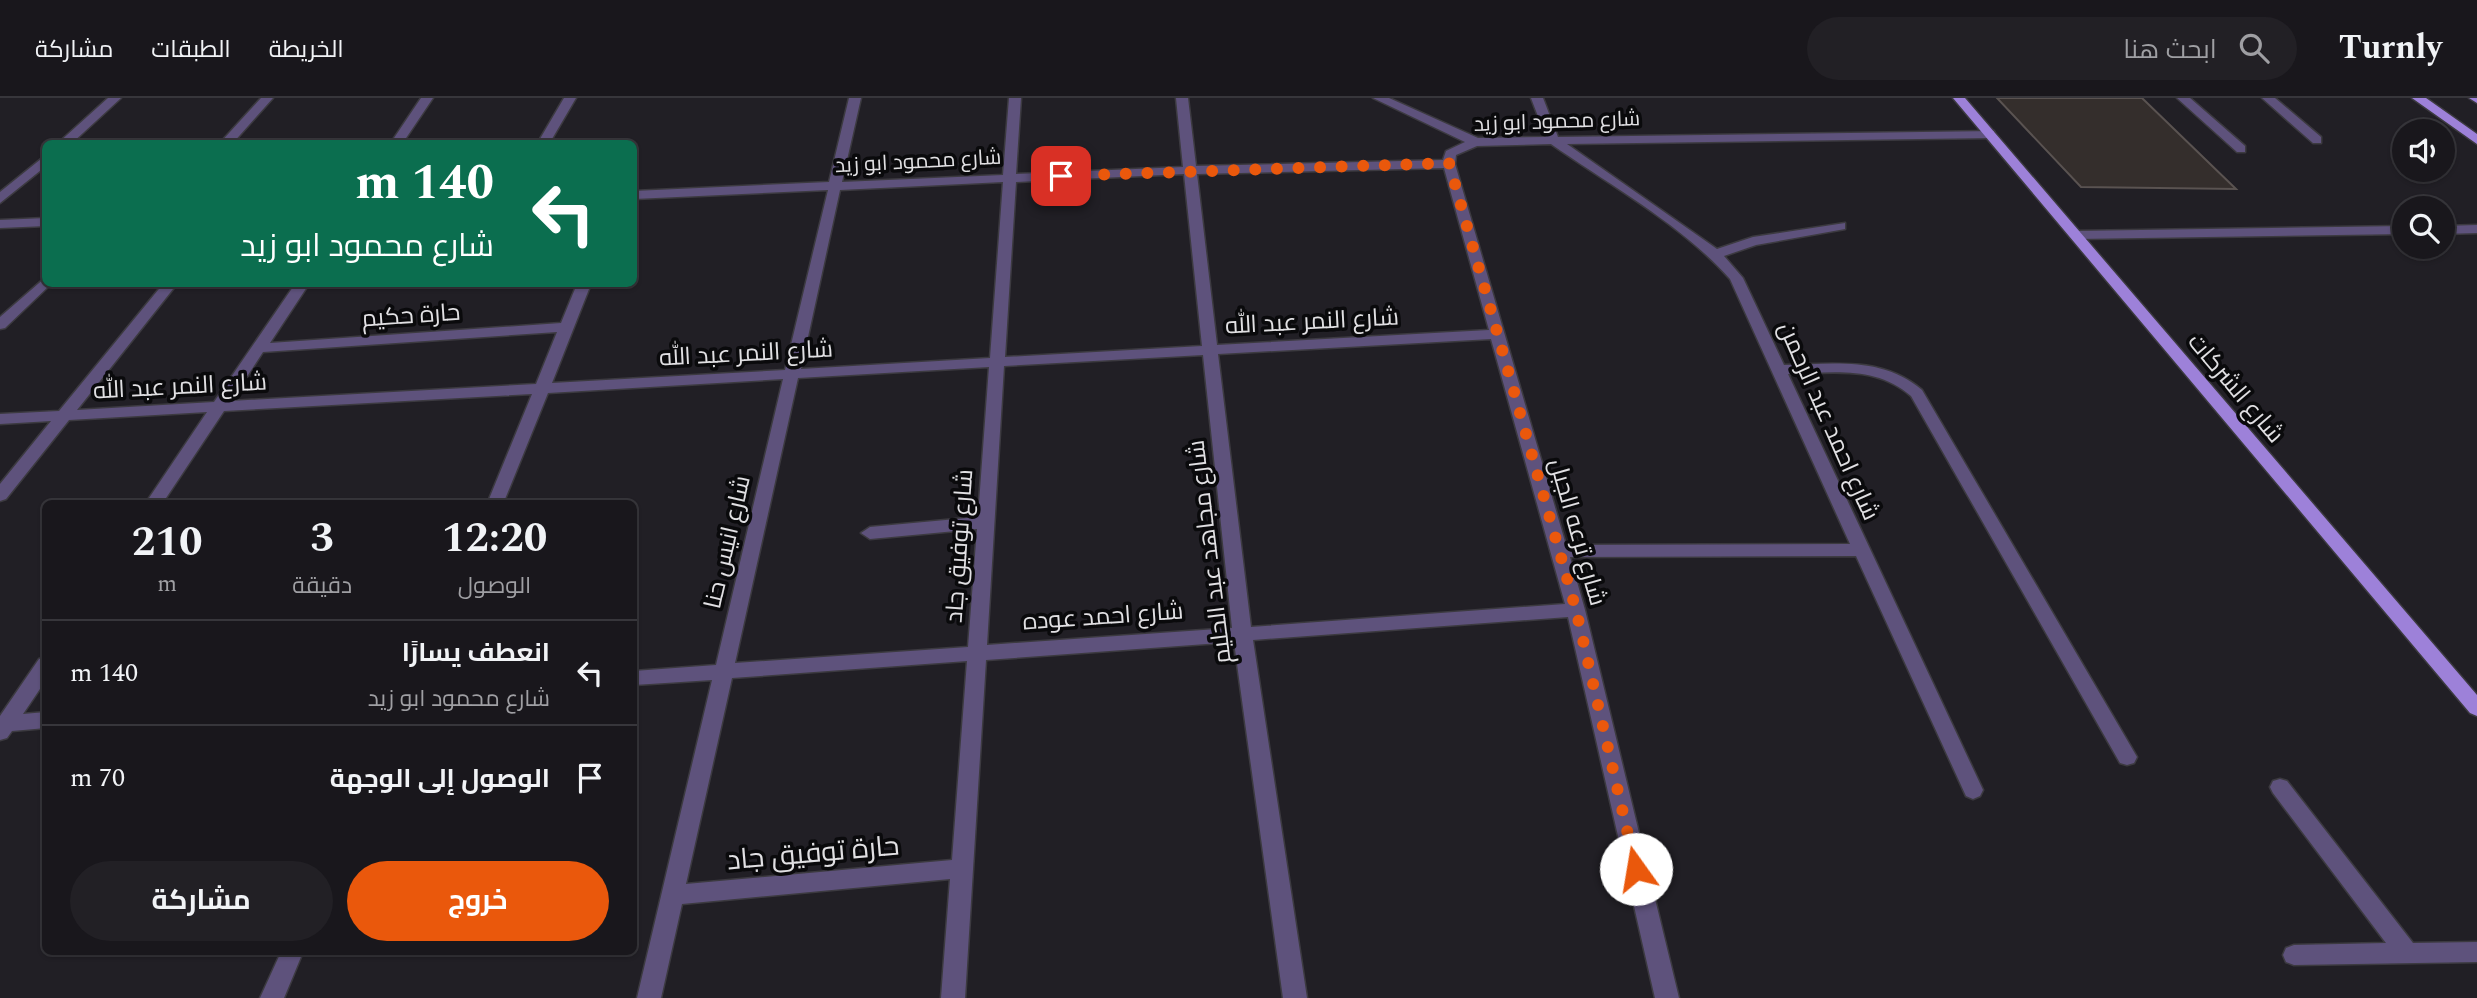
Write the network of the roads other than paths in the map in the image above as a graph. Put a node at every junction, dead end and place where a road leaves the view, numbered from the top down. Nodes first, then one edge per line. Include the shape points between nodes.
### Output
1 (115, 98) edge
2 (267, 98) edge
3 (427, 98) edge
4 (570, 98) edge
5 (855, 98) edge
6 (1015, 98) edge
7 (1182, 98) edge
8 (1379, 98) edge
9 (1537, 98) edge
10 (1959, 98) edge
11 (2183, 98) edge
12 (2269, 98) edge
13 (2418, 98) edge
14 (1990, 134) junction
15 (68, 140) edge
16 (229, 140) edge
17 (399, 140) edge
18 (545, 140) edge
19 (2317, 140) dead end
20 (2477, 140) edge
21 (1554, 141) junction
22 (1476, 142) junction
23 (2241, 149) dead end
24 (42, 162) edge
25 (1449, 163) junction
26 (1190, 170) junction
27 (1010, 178) junction
28 (835, 186) junction
29 (637, 195) edge
30 (0, 199) edge
31 (42, 222) edge
32 (0, 224) edge
33 (1840, 226) dead end
34 (2477, 229) edge
35 (2392, 230) edge
36 (2455, 230) edge
37 (2076, 235) junction
38 (1715, 254) junction
39 (42, 285) edge
40 (168, 287) edge
41 (300, 287) edge
42 (583, 287) edge
43 (0, 325) edge
44 (567, 327) junction
45 (1495, 334) junction
46 (258, 348) junction
47 (1210, 350) junction
48 (996, 363) junction
49 (1780, 370) junction
50 (791, 374) junction
51 (542, 387) junction
52 (219, 407) junction
53 (64, 415) junction
54 (0, 419) edge
55 (0, 495) edge
56 (156, 500) edge
57 (497, 500) edge
58 (984, 522) junction
59 (870, 533) dead end
60 (1860, 550) junction
61 (1559, 551) junction
62 (1576, 610) junction
63 (1242, 632) junction
64 (976, 652) junction
65 (42, 670) edge
66 (723, 672) junction
67 (637, 678) edge
68 (2477, 708) edge
69 (42, 721) edge
70 (2, 726) edge
71 (2127, 757) dead end
72 (2280, 787) dead end
73 (1973, 790) dead end
74 (960, 869) junction
75 (672, 895) junction
76 (2477, 952) edge
77 (2406, 953) junction
78 (291, 955) edge
79 (2294, 955) dead end
80 (272, 998) edge
81 (649, 998) edge
82 (953, 998) edge
83 (1295, 998) edge
84 (1667, 998) edge

1 - 15 street
2 - 16 street
3 - 17 street
4 - 18 street
5 - 28 street, شارع انيس حنا
6 - 27 street, شارع توفيق جاد
7 - 26 street, شارع مجاهد عبد الحليم
8 - 22 street
9 - 21 street
10 - 14 main road, شارع الشركات
11 - 23 street
12 - 19 street
13 - 20 main road
14 - 21 street, شارع محمود ابو زيد
14 - 37 main road, شارع الشركات
21 - 22 street, شارع محمود ابو زيد
21 - 38 street, شارع احمد عبد الرحمن
22 - 25 street, شارع محمود ابو زيد via 1460,146 1450,154
24 - 30 street
25 - 26 street, شارع محمود ابو زيد
25 - 45 street, شارع ترعه الجبل
26 - 27 street, شارع محمود ابو زيد
26 - 47 street, شارع مجاهد عبد الحليم
27 - 28 street, شارع محمود ابو زيد
27 - 48 street, شارع توفيق جاد
28 - 29 street, شارع محمود ابو زيد
28 - 50 street, شارع انيس حنا
31 - 32 street
33 - 38 street via 1753,241
34 - 36 street
35 - 37 street
37 - 68 main road, شارع الشركات
38 - 49 street, شارع احمد عبد الرحمن via 1736,278
39 - 43 street
40 - 53 street
41 - 46 street
42 - 44 street
44 - 46 street, حارة حكيم
44 - 51 street
45 - 47 street, شارع النمر عبد الله
45 - 61 street, شارع ترعه الجبل
46 - 52 street
47 - 48 street, شارع النمر عبد الله
47 - 63 street, شارع مجاهد عبد الحليم
48 - 50 street, شارع النمر عبد الله
48 - 58 street, شارع توفيق جاد
49 - 60 street, شارع احمد عبد الرحمن
49 - 71 street via 1877,370 1908,383 1917,393
50 - 51 street, شارع النمر عبد الله
50 - 66 street, شارع انيس حنا
51 - 52 street, شارع النمر عبد الله
51 - 57 street
52 - 53 street, شارع النمر عبد الله
52 - 56 street
53 - 54 street, شارع النمر عبد الله
53 - 55 street
58 - 59 street
58 - 64 street, شارع توفيق جاد
60 - 61 street
60 - 73 street, شارع احمد عبد الرحمن
61 - 62 street, شارع ترعه الجبل
62 - 63 street, شارع احمد عوده
62 - 84 street, شارع ترعه الجبل
63 - 64 street, شارع احمد عوده
63 - 83 street, شارع مجاهد عبد الحليم
64 - 66 street, شارع احمد عوده
64 - 74 street, شارع توفيق جاد
65 - 70 street
66 - 67 street, شارع احمد عوده
66 - 75 street, شارع انيس حنا
69 - 70 street
72 - 77 street
74 - 75 street, حارة توفيق جاد
74 - 82 street, شارع توفيق جاد
75 - 81 street, شارع انيس حنا
76 - 77 street
77 - 79 street
78 - 80 street

